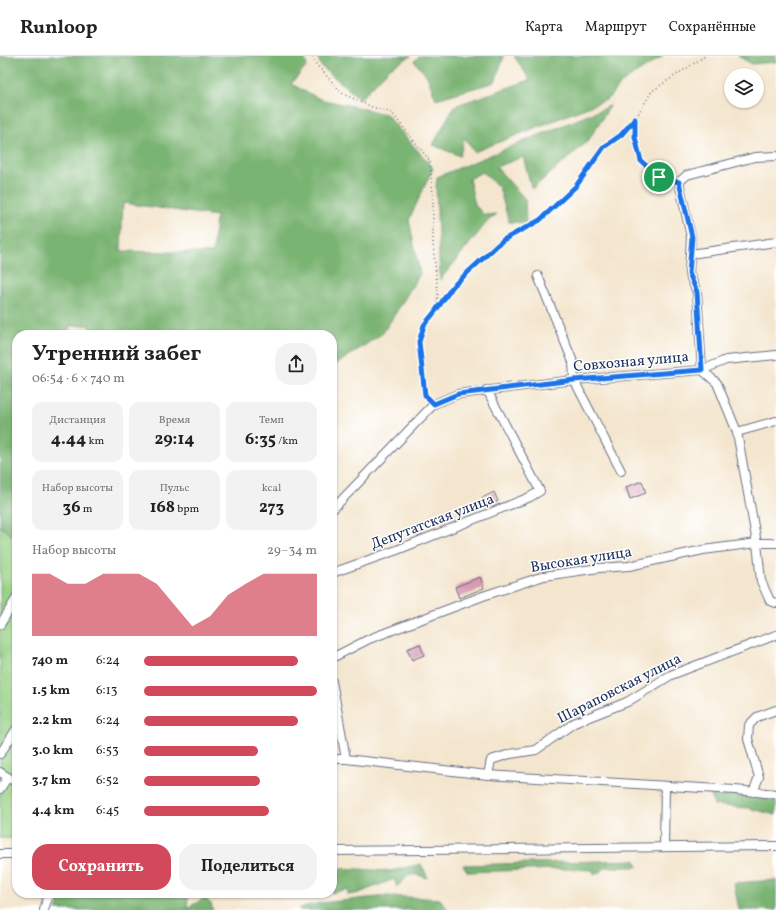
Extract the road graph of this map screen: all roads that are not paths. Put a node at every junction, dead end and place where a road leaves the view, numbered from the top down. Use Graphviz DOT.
graph roads {
  1 [pos="776,156"];
  2 [pos="776,242"];
  3 [pos="690,254"];
  4 [pos="538,276"];
  5 [pos="776,355"];
  6 [pos="702,370"];
  7 [pos="574,380"];
  8 [pos="487,390"];
  9 [pos="776,421"];
  10 [pos="737,432"];
  11 [pos="621,471"];
  12 [pos="337,505"];
  13 [pos="756,543"];
  14 [pos="776,543"];
  15 [pos="337,571"];
  16 [pos="776,603"];
  17 [pos="12,605"];
  18 [pos="0,625"];
  19 [pos="776,634"];
  20 [pos="337,655"];
  21 [pos="337,709"];
  22 [pos="776,710"];
  23 [pos="12,736"];
  24 [pos="0,754"];
  25 [pos="337,759"];
  26 [pos="346,759"];
  27 [pos="0,772"];
  28 [pos="488,774"];
  29 [pos="8,777"];
  30 [pos="12,780"];
  31 [pos="665,786"];
  32 [pos="0,789"];
  33 [pos="753,792"];
  34 [pos="776,794"];
  35 [pos="664,847"];
  36 [pos="776,847"];
  37 [pos="337,851"];
  38 [pos="0,854"];
  39 [pos="12,854"];
  40 [pos="47,898"];
  41 [pos="44,910"];
  1 -- 3 [label="street"];
  2 -- 3 [label="street"];
  3 -- 6 [label="street"];
  4 -- 7 [label="street"];
  5 -- 6 [label="street, Совхозная улица"];
  6 -- 7 [label="street, Совхозная улица"];
  6 -- 10 [label="street"];
  7 -- 8 [label="street, Совхозная улица"];
  7 -- 11 [label="street"];
  8 -- 12 [label="street, Совхозная улица"];
  8 -- 15 [label="street, Депутатская улица"];
  9 -- 10 [label="street"];
  10 -- 13 [label="street"];
  13 -- 14 [label="street, Высокая улица"];
  13 -- 16 [label="street"];
  13 -- 20 [label="street, Высокая улица"];
  17 -- 18 [label="street"];
  19 -- 28 [label="street, Шараповская улица"];
  21 -- 26 [label="street"];
  22 -- 33 [label="street"];
  23 -- 24 [label="street"];
  25 -- 26 [label="street"];
  26 -- 28 [label="street"];
  27 -- 29 [label="street"];
  28 -- 31 [label="street"];
  29 -- 30 [label="street"];
  29 -- 32 [label="street"];
  31 -- 33 [label="street"];
  31 -- 35 [label="street"];
  33 -- 34 [label="street"];
  35 -- 36 [label="street"];
  35 -- 37 [label="street"];
  38 -- 39 [label="street"];
  40 -- 41 [label="street"];
}
